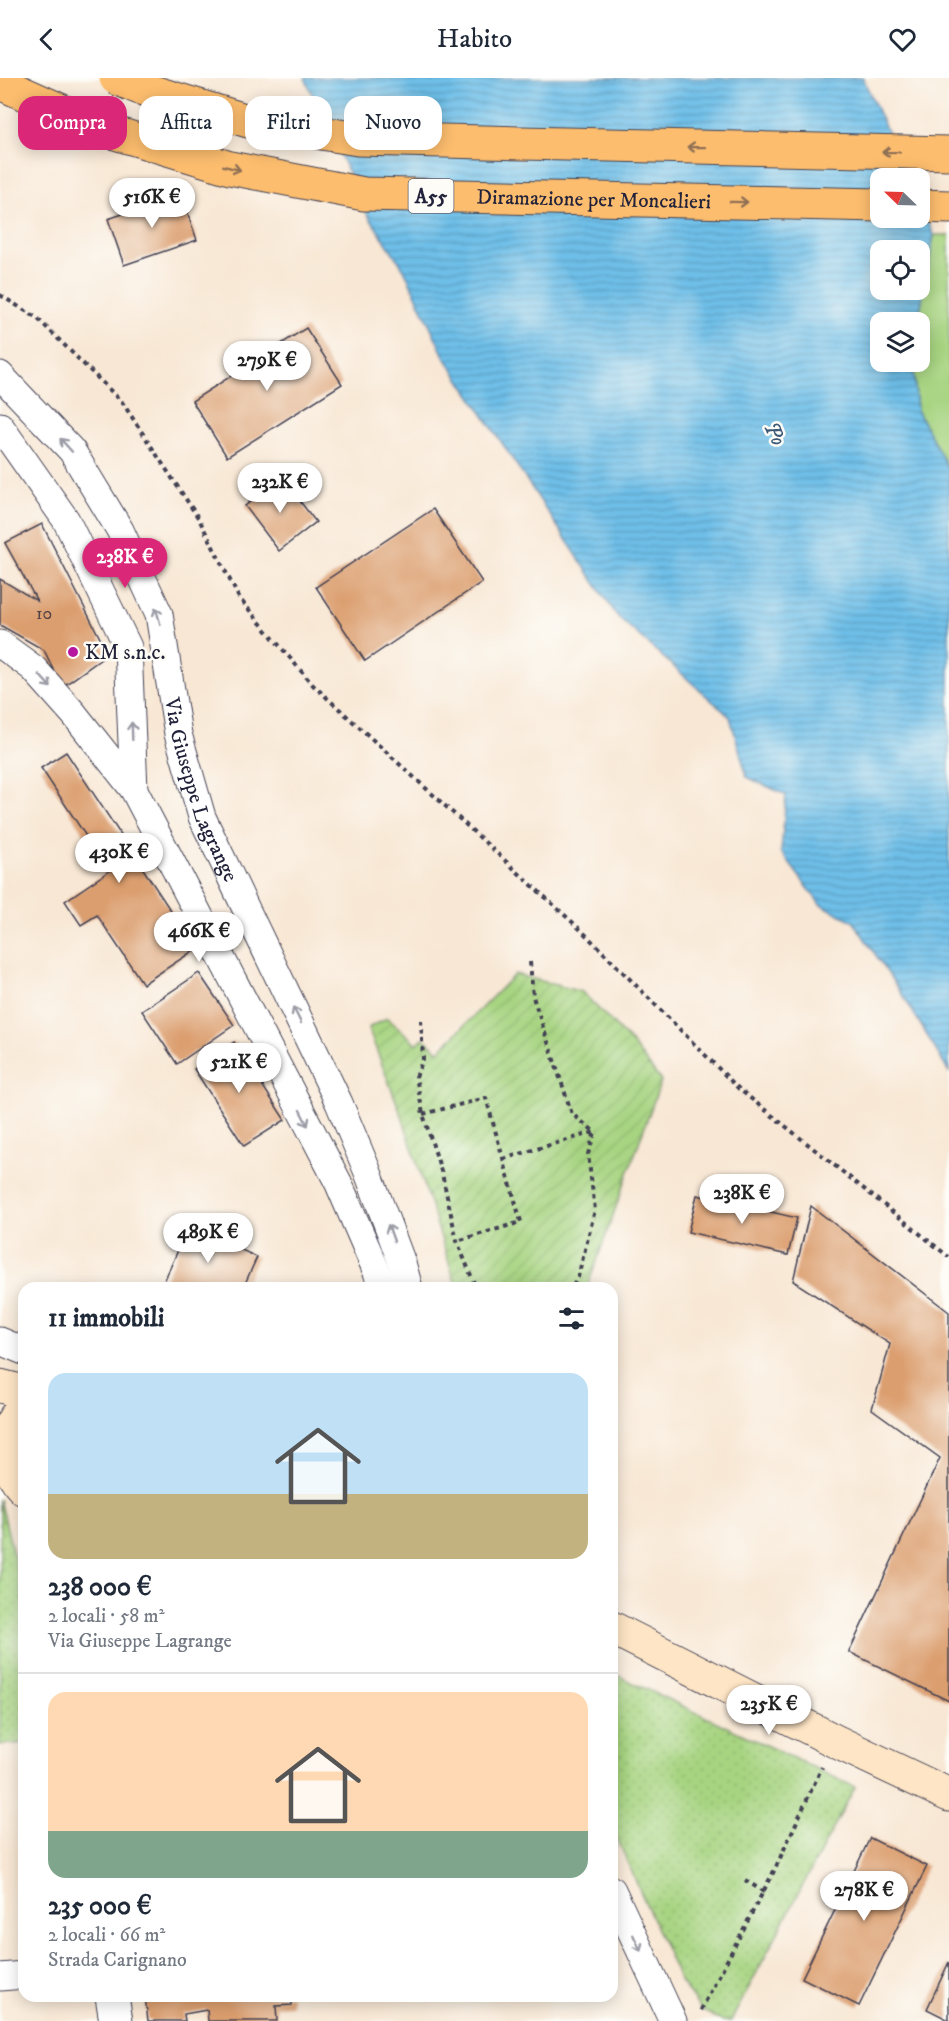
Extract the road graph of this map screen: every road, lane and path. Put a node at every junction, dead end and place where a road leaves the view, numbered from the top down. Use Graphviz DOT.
graph roads {
  1 [pos="116,78"];
  2 [pos="0,82"];
  3 [pos="949,153"];
  4 [pos="870,205"];
  5 [pos="930,206"];
  6 [pos="949,207"];
  7 [pos="0,295"];
  8 [pos="0,375"];
  9 [pos="0,426"];
  10 [pos="0,644"];
  11 [pos="134,790"];
  12 [pos="530,962"];
  13 [pos="421,1020"];
  14 [pos="423,1114"];
  15 [pos="595,1132"];
  16 [pos="503,1159"];
  17 [pos="457,1241"];
  18 [pos="949,1257"];
  19 [pos="380,1282"];
  20 [pos="407,1282"];
  21 [pos="474,1282"];
  22 [pos="575,1282"];
  23 [pos="0,1341"];
  24 [pos="18,1348"];
  25 [pos="0,1386"];
  26 [pos="18,1390"];
  27 [pos="18,1414"];
  28 [pos="3,1443"];
  29 [pos="18,1482"];
  30 [pos="618,1631"];
  31 [pos="837,1742"];
  32 [pos="949,1795"];
  33 [pos="745,1880"];
  34 [pos="764,1892"];
  35 [pos="618,1901"];
  36 [pos="18,1976"];
  37 [pos="0,1977"];
  38 [pos="113,2002"];
  39 [pos="685,2018"];
  40 [pos="116,2021"];
  3 -- 1 [label="highway, one-way, bridge"];
  2 -- 4 [label="highway, Diramazione per Moncalieri / A55, one-way, bridge"];
  5 -- 6 [label="highway"];
  7 -- 18 [label="path"];
  20 -- 8 [label="street, Via Giuseppe Lagrange, one-way"];
  11 -- 9 [label="street, one-way"];
  10 -- 11 [label="street, one-way"];
  11 -- 19 [label="street, one-way"];
  12 -- 15 [label="path"];
  13 -- 14 [label="path"];
  14 -- 16 [label="path"];
  14 -- 17 [label="path"];
  15 -- 16 [label="path"];
  15 -- 22 [label="path"];
  16 -- 17 [label="path"];
  17 -- 21 [label="path"];
  23 -- 24 [label="street"];
  25 -- 26 [label="main road"];
  27 -- 28 [label="main road"];
  28 -- 29 [label="main road"];
  30 -- 31 [label="main road"];
  31 -- 32 [label="main road"];
  31 -- 34 [label="path"];
  33 -- 34 [label="path"];
  34 -- 39 [label="path"];
  35 -- 39 [label="street, one-way"];
  36 -- 37 [label="street"];
  38 -- 40 [label="street"];
}
